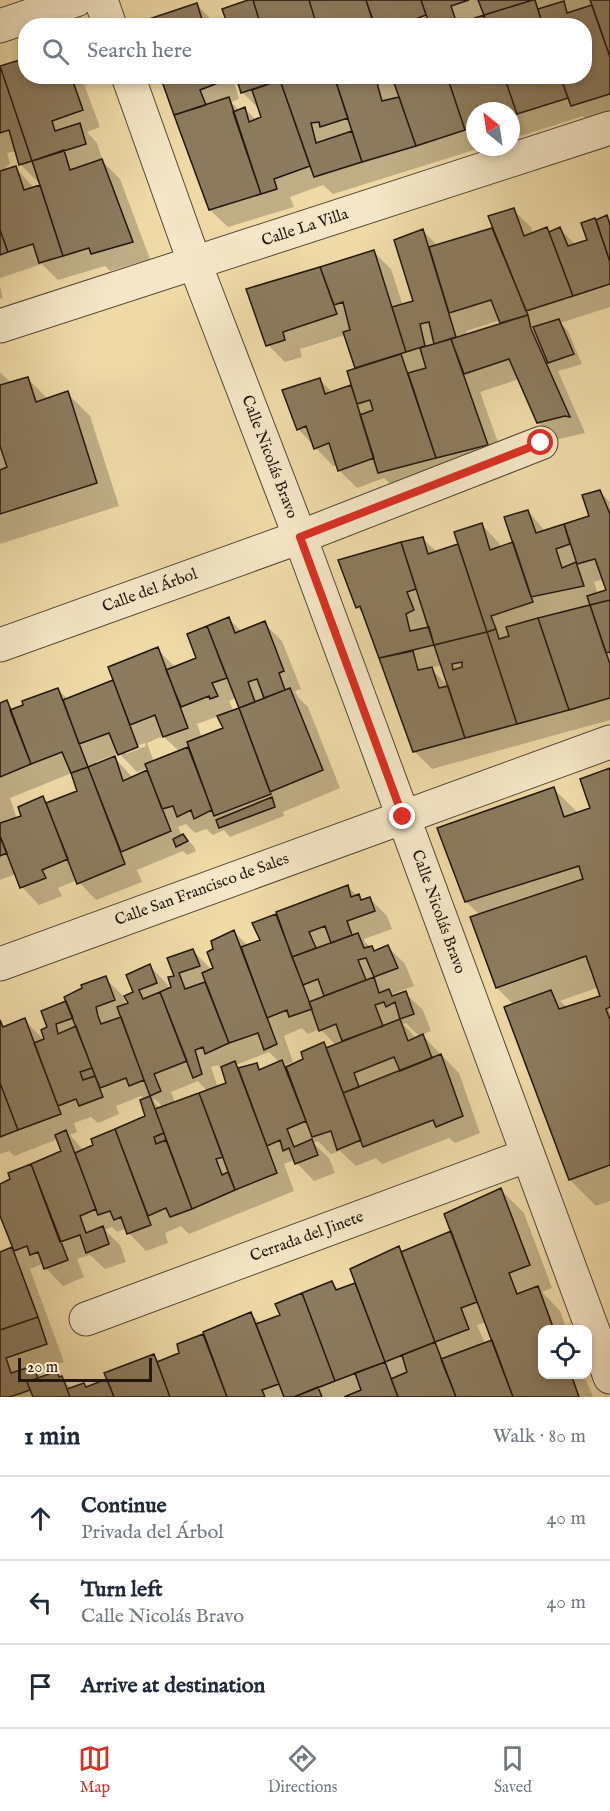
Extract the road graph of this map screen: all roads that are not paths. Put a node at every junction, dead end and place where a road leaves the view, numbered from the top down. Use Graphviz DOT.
graph roads {
  1 [pos="76,0"];
  2 [pos="101,0"];
  3 [pos="23,18"];
  4 [pos="107,18"];
  5 [pos="18,20"];
  6 [pos="0,26"];
  7 [pos="131,84"];
  8 [pos="610,128"];
  9 [pos="195,264"];
  10 [pos="0,326"];
  11 [pos="541,443"];
  12 [pos="300,537"];
  13 [pos="0,645"];
  14 [pos="610,742"];
  15 [pos="403,817"];
  16 [pos="0,964"];
  17 [pos="528,1155"];
  18 [pos="86,1318"];
  19 [pos="610,1377"];
  1 -- 3 [label="street"];
  2 -- 4 [label="street"];
  5 -- 6 [label="street"];
  7 -- 9 [label="street, Calle Nicolás Bravo"];
  8 -- 9 [label="street, Calle La Villa"];
  9 -- 10 [label="street, Calle La Villa"];
  9 -- 12 [label="street, Calle Nicolás Bravo"];
  11 -- 12 [label="street, Calle del Árbol"];
  12 -- 13 [label="street, Calle del Árbol"];
  12 -- 15 [label="street, Calle Nicolás Bravo"];
  14 -- 15 [label="street, Calle San Francisco de Sales"];
  15 -- 16 [label="street, Calle San Francisco de Sales"];
  15 -- 17 [label="street, Calle Nicolás Bravo"];
  17 -- 18 [label="street, Cerrada del Jinete"];
  17 -- 19 [label="street, Calle Nicolás Bravo"];
}
